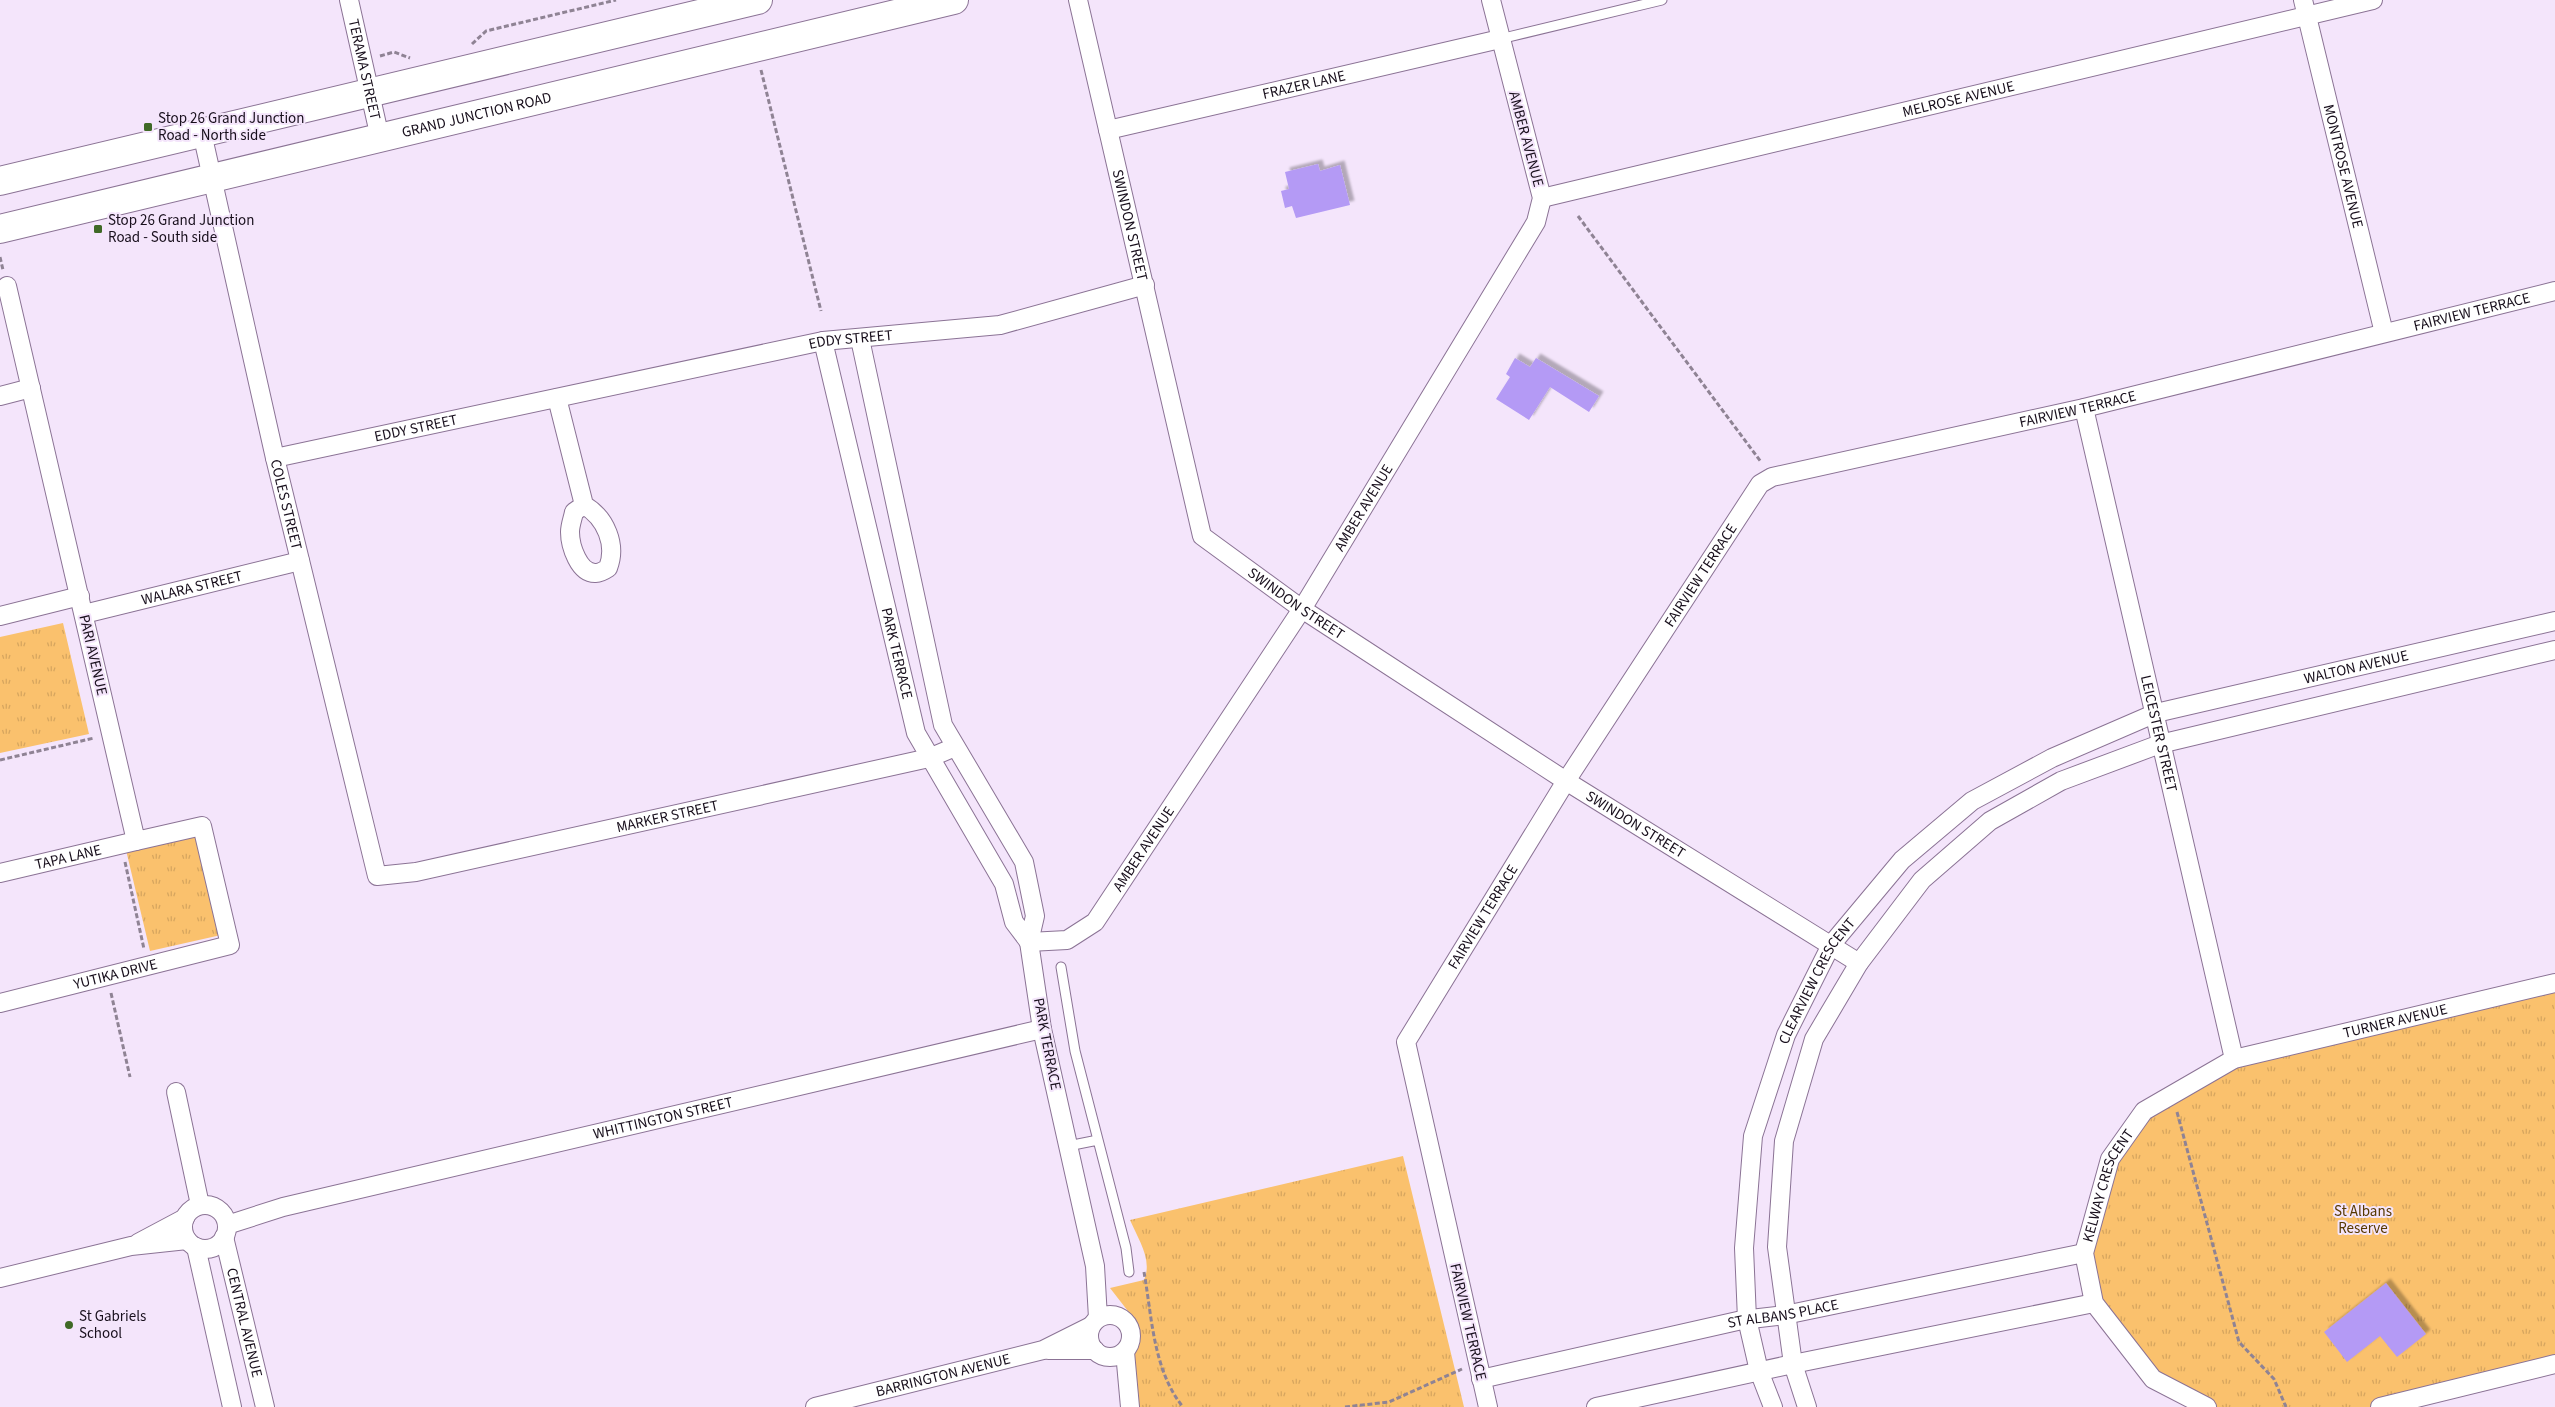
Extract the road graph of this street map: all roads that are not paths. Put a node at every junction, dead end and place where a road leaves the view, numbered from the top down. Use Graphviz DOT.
graph roads {
  1 [pos="349,0"];
  2 [pos="758,0"];
  3 [pos="954,0"];
  4 [pos="1078,0"];
  5 [pos="1491,0"];
  6 [pos="1662,0"];
  7 [pos="2373,0"];
  8 [pos="2305,8"];
  9 [pos="1500,39"];
  10 [pos="370,93"];
  11 [pos="1108,130"];
  12 [pos="202,133"];
  13 [pos="380,138"];
  14 [pos="213,179"];
  15 [pos="0,181"];
  16 [pos="1542,198"];
  17 [pos="0,229"];
  18 [pos="1145,285"];
  19 [pos="7,286"];
  20 [pos="2555,291"];
  21 [pos="2384,333"];
  22 [pos="860,339"];
  23 [pos="823,341"];
  24 [pos="31,388"];
  25 [pos="0,396"];
  26 [pos="557,398"];
  27 [pos="2084,408"];
  28 [pos="276,458"];
  29 [pos="584,505"];
  30 [pos="300,560"];
  31 [pos="82,605"];
  32 [pos="1302,609"];
  33 [pos="0,616"];
  34 [pos="2555,621"];
  35 [pos="2555,650"];
  36 [pos="2156,713"];
  37 [pos="2160,744"];
  38 [pos="955,747"];
  39 [pos="929,758"];
  40 [pos="1566,781"];
  41 [pos="129,842"];
  42 [pos="0,873"];
  43 [pos="377,876"];
  44 [pos="1030,942"];
  45 [pos="1831,945"];
  46 [pos="1858,963"];
  47 [pos="1061,967"];
  48 [pos="2555,983"];
  49 [pos="0,1003"];
  50 [pos="1042,1029"];
  51 [pos="2234,1059"];
  52 [pos="176,1092"];
  53 [pos="1098,1140"];
  54 [pos="1068,1146"];
  55 [pos="209,1206"];
  56 [pos="283,1207"];
  57 [pos="185,1218"];
  58 [pos="226,1231"];
  59 [pos="192,1244"];
  60 [pos="131,1246"];
  61 [pos="2084,1253"];
  62 [pos="1095,1266"];
  63 [pos="1129,1272"];
  64 [pos="0,1278"];
  65 [pos="2094,1303"];
  66 [pos="1116,1315"];
  67 [pos="1785,1315"];
  68 [pos="1747,1319"];
  69 [pos="1094,1322"];
  70 [pos="1043,1350"];
  71 [pos="1110,1353"];
  72 [pos="1793,1364"];
  73 [pos="2555,1364"];
  74 [pos="1479,1371"];
  75 [pos="1759,1371"];
  76 [pos="1129,1401"];
  77 [pos="232,1407"];
  78 [pos="265,1407"];
  79 [pos="815,1407"];
  80 [pos="1488,1407"];
  81 [pos="1596,1407"];
  82 [pos="1773,1407"];
  83 [pos="1807,1407"];
  84 [pos="2207,1407"];
  85 [pos="2380,1407"];
  1 -- 10 [label="street, TERAMA STREET"];
  2 -- 10 [label="highway"];
  3 -- 13 [label="highway, GRAND JUNCTION ROAD"];
  4 -- 11 [label="street, SWINDON STREET"];
  5 -- 9 [label="street, AMBER AVENUE"];
  6 -- 9 [label="lane"];
  7 -- 8 [label="street, MELROSE AVENUE"];
  8 -- 16 [label="street, MELROSE AVENUE"];
  8 -- 21 [label="street, MONTROSE AVENUE"];
  9 -- 11 [label="street, FRAZER LANE"];
  9 -- 16 [label="street, AMBER AVENUE"];
  10 -- 12 [label="highway"];
  10 -- 13 [label="street, TERAMA STREET"];
  11 -- 18 [label="street, SWINDON STREET"];
  12 -- 14 [label="street, COLES STREET"];
  12 -- 15 [label="highway"];
  13 -- 14 [label="highway, GRAND JUNCTION ROAD"];
  14 -- 17 [label="highway, GRAND JUNCTION ROAD"];
  14 -- 28 [label="street, COLES STREET"];
  16 -- 32 [label="street, AMBER AVENUE"];
  18 -- 22 [label="street, EDDY STREET"];
  18 -- 32 [label="street, SWINDON STREET"];
  19 -- 24 [label="street, PARI AVENUE"];
  20 -- 21 [label="street, FAIRVIEW TERRACE"];
  21 -- 27 [label="street, FAIRVIEW TERRACE"];
  22 -- 23 [label="street, EDDY STREET"];
  22 -- 38 [label="street, PARK TERRACE"];
  23 -- 26 [label="street, EDDY STREET"];
  23 -- 39 [label="street, PARK TERRACE"];
  24 -- 25 [label="street"];
  24 -- 31 [label="street, PARI AVENUE"];
  26 -- 28 [label="street, EDDY STREET"];
  26 -- 29 [label="street"];
  27 -- 36 [label="street, LEICESTER STREET"];
  27 -- 40 [label="street, FAIRVIEW TERRACE"];
  28 -- 30 [label="street, COLES STREET"];
  30 -- 31 [label="street, WALARA STREET"];
  30 -- 43 [label="street, COLES STREET"];
  31 -- 33 [label="street, WALARA STREET"];
  31 -- 41 [label="street, PARI AVENUE"];
  32 -- 40 [label="street, SWINDON STREET"];
  32 -- 44 [label="street, AMBER AVENUE"];
  34 -- 36 [label="street, WALTON AVENUE"];
  35 -- 37 [label="street, WALTON AVENUE"];
  36 -- 37 [label="street, LEICESTER STREET"];
  36 -- 45 [label="street, CLEARVIEW CRESCENT"];
  37 -- 46 [label="street, CLEARVIEW CRESCENT"];
  37 -- 51 [label="street, LEICESTER STREET"];
  38 -- 39 [label="street, MARKER STREET"];
  38 -- 44 [label="street, PARK TERRACE"];
  39 -- 43 [label="street, MARKER STREET"];
  39 -- 44 [label="street, PARK TERRACE"];
  40 -- 45 [label="street, SWINDON STREET"];
  40 -- 74 [label="street, FAIRVIEW TERRACE"];
  41 -- 42 [label="street, TAPA LANE"];
  41 -- 49 [label="street, YUTIKA DRIVE"];
  44 -- 50 [label="street, PARK TERRACE"];
  45 -- 46 [label="street, SWINDON STREET"];
  45 -- 68 [label="street, CLEARVIEW CRESCENT"];
  46 -- 67 [label="street, CLEARVIEW CRESCENT"];
  47 -- 53 [label="lane, PARK TERRACE"];
  48 -- 51 [label="street, TURNER AVENUE"];
  50 -- 54 [label="street, PARK TERRACE"];
  50 -- 56 [label="street, WHITTINGTON STREET"];
  51 -- 61 [label="street, KELWAY CRESCENT"];
  52 -- 55 [label="street"];
  53 -- 54 [label="lane"];
  53 -- 63 [label="lane, PARK TERRACE"];
  54 -- 62 [label="street, PARK TERRACE"];
  55 -- 56 [label="street, WHITTINGTON STREET"];
  55 -- 57 [label="street"];
  55 -- 58 [label="street"];
  56 -- 58 [label="street, WHITTINGTON STREET"];
  57 -- 59 [label="street"];
  57 -- 60 [label="street"];
  58 -- 59 [label="street"];
  58 -- 78 [label="street, CENTRAL AVENUE"];
  59 -- 60 [label="street"];
  59 -- 77 [label="street, CENTRAL AVENUE"];
  60 -- 64 [label="street"];
  61 -- 65 [label="street, KELWAY CRESCENT"];
  61 -- 67 [label="street, ST ALBANS PLACE"];
  62 -- 66 [label="street, PARK TERRACE"];
  62 -- 69 [label="street, PARK TERRACE"];
  65 -- 72 [label="street"];
  65 -- 84 [label="street, KELWAY CRESCENT"];
  66 -- 69 [label="street"];
  66 -- 71 [label="street"];
  67 -- 68 [label="street, ST ALBANS PLACE"];
  67 -- 72 [label="street, CLEARVIEW CRESCENT"];
  68 -- 74 [label="street, ST ALBANS PLACE"];
  68 -- 75 [label="street, CLEARVIEW CRESCENT"];
  69 -- 70 [label="street, BARRINGTON AVENUE"];
  69 -- 71 [label="street"];
  70 -- 71 [label="street, BARRINGTON AVENUE"];
  70 -- 79 [label="street, BARRINGTON AVENUE"];
  71 -- 76 [label="street"];
  72 -- 75 [label="street"];
  72 -- 83 [label="street, CLEARVIEW CRESCENT"];
  73 -- 85 [label="street"];
  74 -- 80 [label="street, FAIRVIEW TERRACE"];
  75 -- 81 [label="street"];
  75 -- 82 [label="street, CLEARVIEW CRESCENT"];
}
